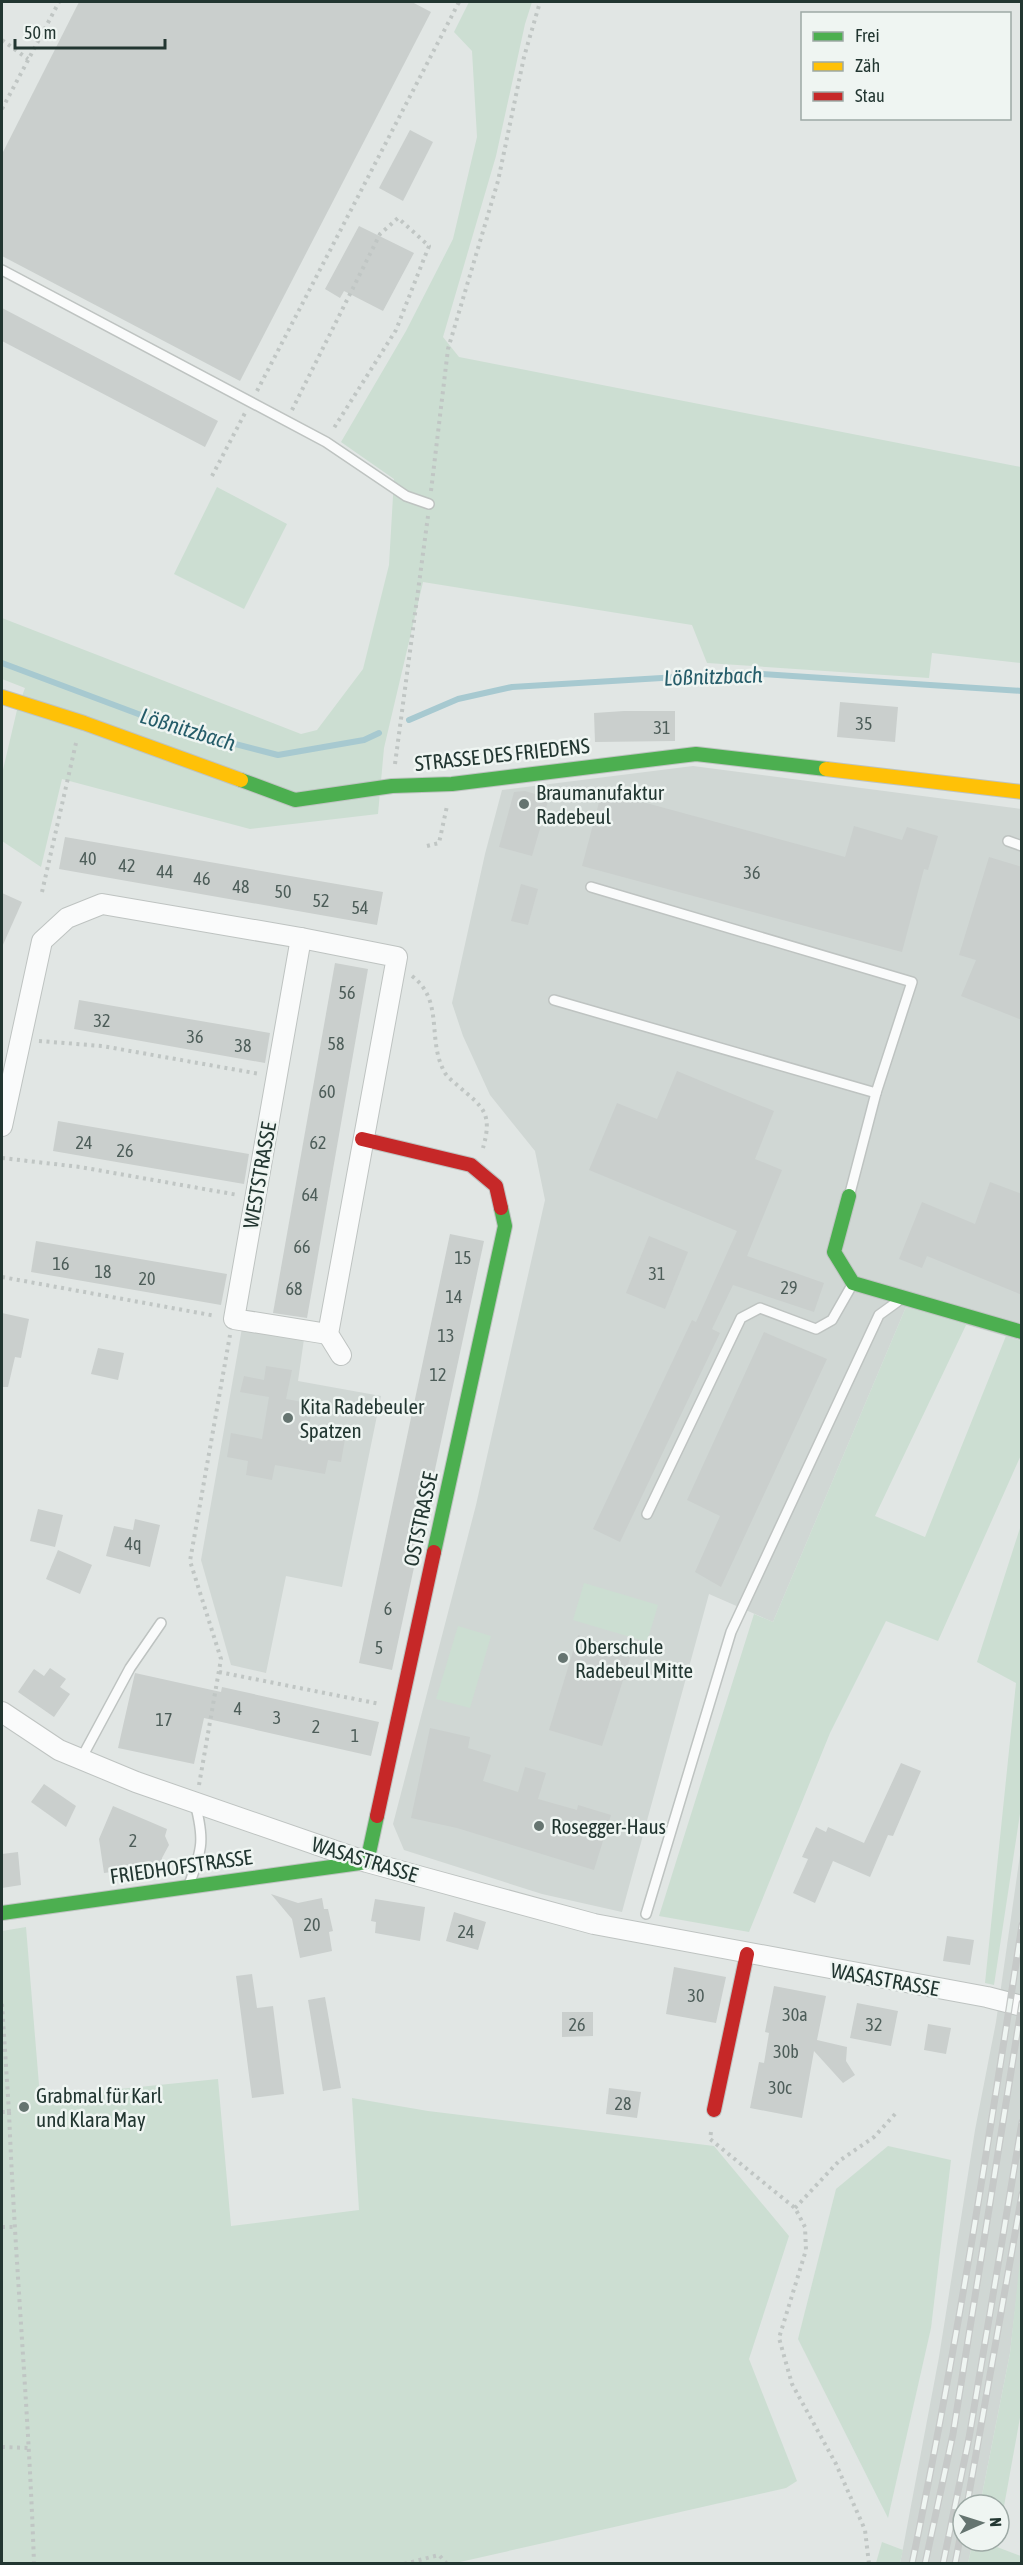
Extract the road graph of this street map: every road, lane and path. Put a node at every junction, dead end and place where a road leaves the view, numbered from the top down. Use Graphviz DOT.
graph roads {
  1 [pos="58,2"];
  2 [pos="459,2"];
  3 [pos="540,2"];
  4 [pos="2,40"];
  5 [pos="28,59"];
  6 [pos="2,109"];
  7 [pos="2,270"];
  8 [pos="251,403"];
  9 [pos="286,422"];
  10 [pos="326,442"];
  11 [pos="212,476"];
  12 [pos="429,504"];
  13 [pos="2,697"];
  14 [pos="84,723"];
  15 [pos="452,783"];
  16 [pos="392,786"];
  17 [pos="1022,792"];
  18 [pos="1008,841"];
  19 [pos="427,846"];
  20 [pos="1022,846"];
  21 [pos="591,887"];
  22 [pos="42,892"];
  23 [pos="301,938"];
  24 [pos="395,969"];
  25 [pos="554,1000"];
  26 [pos="20,1040"];
  27 [pos="276,1077"];
  28 [pos="876,1094"];
  29 [pos="2,1126"];
  30 [pos="362,1139"];
  31 [pos="2,1158"];
  32 [pos="477,1170"];
  33 [pos="849,1196"];
  34 [pos="255,1198"];
  35 [pos="2,1277"];
  36 [pos="854,1283"];
  37 [pos="903,1297"];
  38 [pos="234,1319"];
  39 [pos="1022,1332"];
  40 [pos="328,1334"];
  41 [pos="341,1355"];
  42 [pos="647,1514"];
  43 [pos="161,1623"];
  44 [pos="219,1672"];
  45 [pos="400,1709"];
  46 [pos="2,1712"];
  47 [pos="81,1759"];
  48 [pos="195,1803"];
  49 [pos="367,1862"];
  50 [pos="188,1886"];
  51 [pos="2,1913"];
  52 [pos="646,1914"];
  53 [pos="747,1954"];
  54 [pos="2,2004"];
  55 [pos="1022,2006"];
  56 [pos="714,2110"];
  57 [pos="2,2112"];
  58 [pos="9,2112"];
  59 [pos="896,2114"];
  60 [pos="795,2208"];
  61 [pos="2,2227"];
  62 [pos="14,2227"];
  63 [pos="2,2447"];
  64 [pos="30,2448"];
  65 [pos="34,2564"];
  66 [pos="404,2564"];
  67 [pos="447,2564"];
  68 [pos="869,2564"];
  1 -- 5 [label="path"];
  2 -- 8 [label="path"];
  3 -- 12 [label="path"];
  4 -- 5 [label="path"];
  5 -- 6 [label="path"];
  7 -- 8 [label="lane"];
  8 -- 9 [label="lane"];
  8 -- 11 [label="path"];
  9 -- 10 [label="lane"];
  9 -- 10 [label="path"];
  10 -- 12 [label="lane"];
  12 -- 16 [label="path"];
  13 -- 14 [label="street, STRASSE DES FRIEDENS"];
  14 -- 16 [label="street, STRASSE DES FRIEDENS"];
  14 -- 22 [label="path"];
  15 -- 16 [label="street, STRASSE DES FRIEDENS"];
  15 -- 17 [label="street, STRASSE DES FRIEDENS"];
  15 -- 19 [label="path"];
  18 -- 20 [label="lane"];
  21 -- 28 [label="lane"];
  23 -- 24 [label="street"];
  23 -- 26 [label="street"];
  23 -- 27 [label="street, WESTSTRASSE"];
  24 -- 30 [label="street"];
  24 -- 32 [label="path"];
  25 -- 28 [label="lane"];
  26 -- 27 [label="path"];
  26 -- 29 [label="street"];
  27 -- 34 [label="street, WESTSTRASSE"];
  28 -- 33 [label="lane"];
  30 -- 32 [label="street, OSTSTRASSE"];
  30 -- 40 [label="street"];
  31 -- 34 [label="path"];
  32 -- 45 [label="street, OSTSTRASSE"];
  33 -- 36 [label="street"];
  34 -- 38 [label="street, WESTSTRASSE"];
  35 -- 38 [label="path"];
  36 -- 37 [label="street"];
  36 -- 42 [label="lane"];
  37 -- 39 [label="street"];
  37 -- 52 [label="lane"];
  38 -- 40 [label="street"];
  38 -- 44 [label="path"];
  40 -- 41 [label="street"];
  43 -- 47 [label="lane"];
  44 -- 45 [label="path"];
  44 -- 48 [label="path"];
  45 -- 49 [label="street, OSTSTRASSE"];
  46 -- 47 [label="street, WASASTRASSE"];
  47 -- 48 [label="street, WASASTRASSE"];
  48 -- 49 [label="street, WASASTRASSE"];
  48 -- 50 [label="lane"];
  49 -- 50 [label="street, FRIEDHOFSTRASSE"];
  49 -- 53 [label="street, WASASTRASSE"];
  50 -- 51 [label="street, FRIEDHOFSTRASSE"];
  53 -- 55 [label="street, WASASTRASSE"];
  53 -- 56 [label="street"];
  54 -- 58 [label="path"];
  56 -- 60 [label="path"];
  57 -- 58 [label="path"];
  58 -- 62 [label="path"];
  59 -- 60 [label="path"];
  60 -- 68 [label="path"];
  61 -- 62 [label="path"];
  62 -- 64 [label="path"];
  63 -- 64 [label="path"];
  64 -- 65 [label="path"];
  66 -- 67 [label="path"];
}
